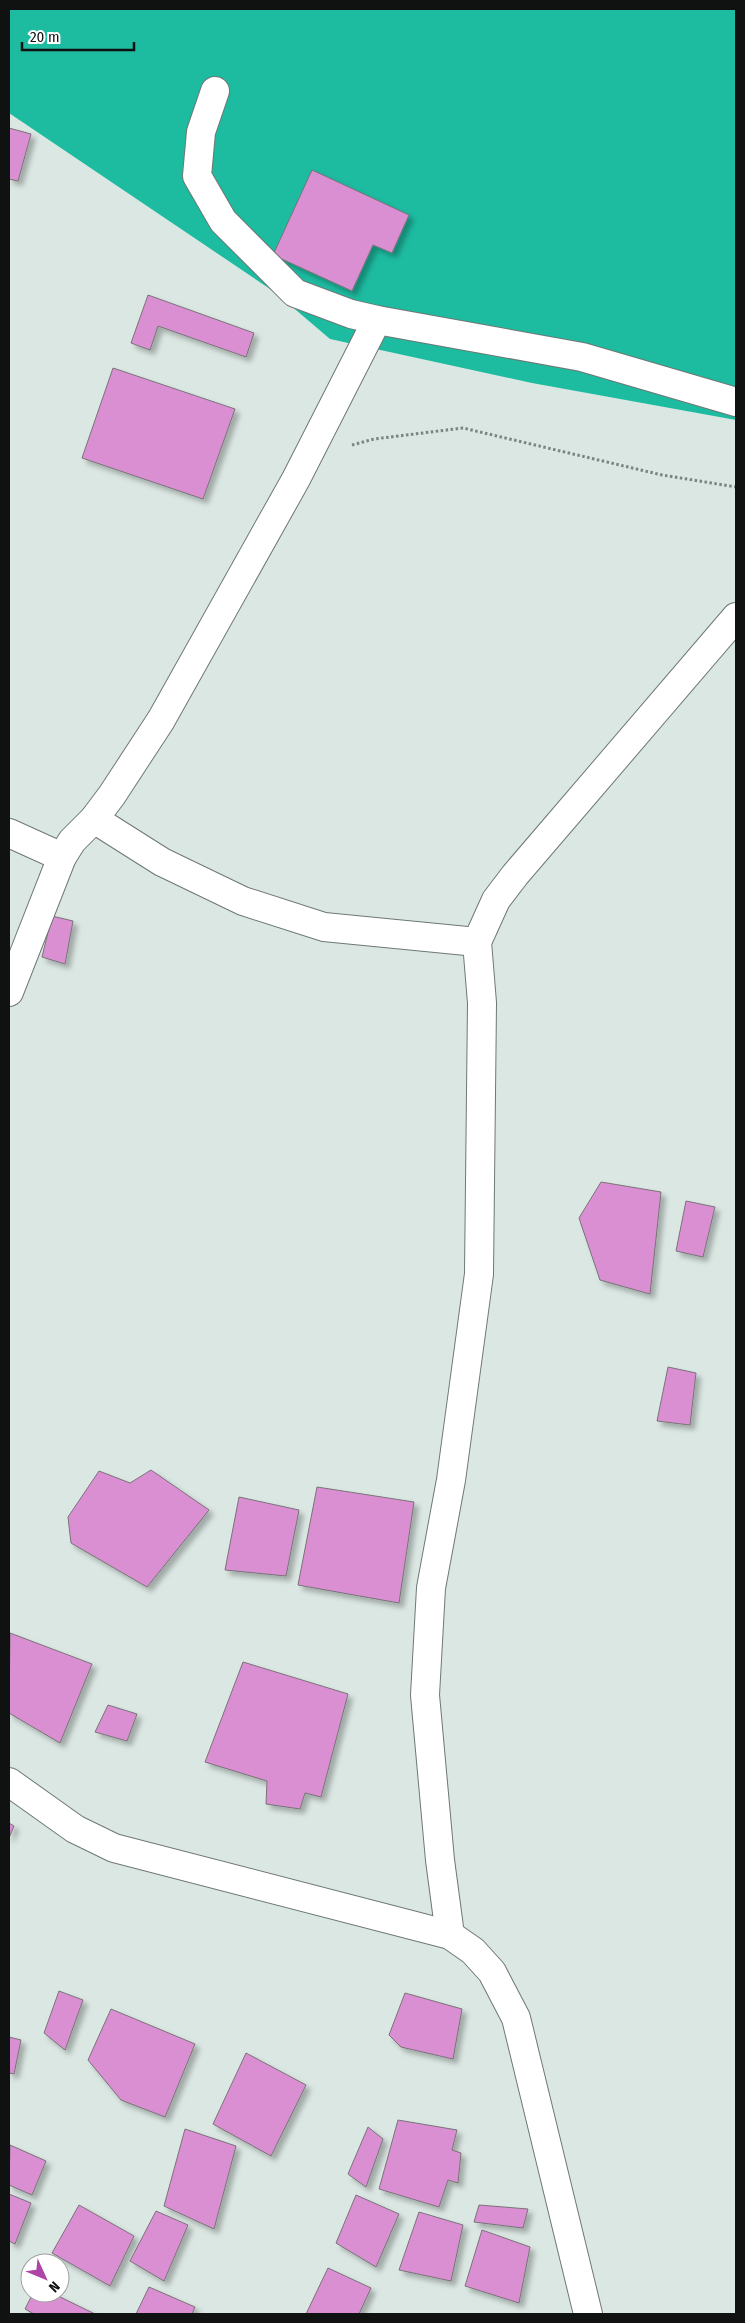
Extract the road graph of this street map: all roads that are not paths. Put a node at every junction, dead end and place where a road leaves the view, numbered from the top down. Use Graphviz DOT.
graph roads {
  1 [pos="215,91"];
  2 [pos="378,320"];
  3 [pos="736,402"];
  4 [pos="736,617"];
  5 [pos="94,819"];
  6 [pos="9,833"];
  7 [pos="62,857"];
  8 [pos="477,942"];
  9 [pos="9,992"];
  10 [pos="9,1782"];
  11 [pos="450,1935"];
  12 [pos="588,2314"];
  1 -- 2 [label="street"];
  2 -- 3 [label="street"];
  2 -- 5 [label="street"];
  4 -- 8 [label="street"];
  5 -- 7 [label="street"];
  5 -- 8 [label="street"];
  6 -- 7 [label="street"];
  7 -- 9 [label="street"];
  8 -- 11 [label="street"];
  10 -- 11 [label="street"];
  11 -- 12 [label="street"];
}
